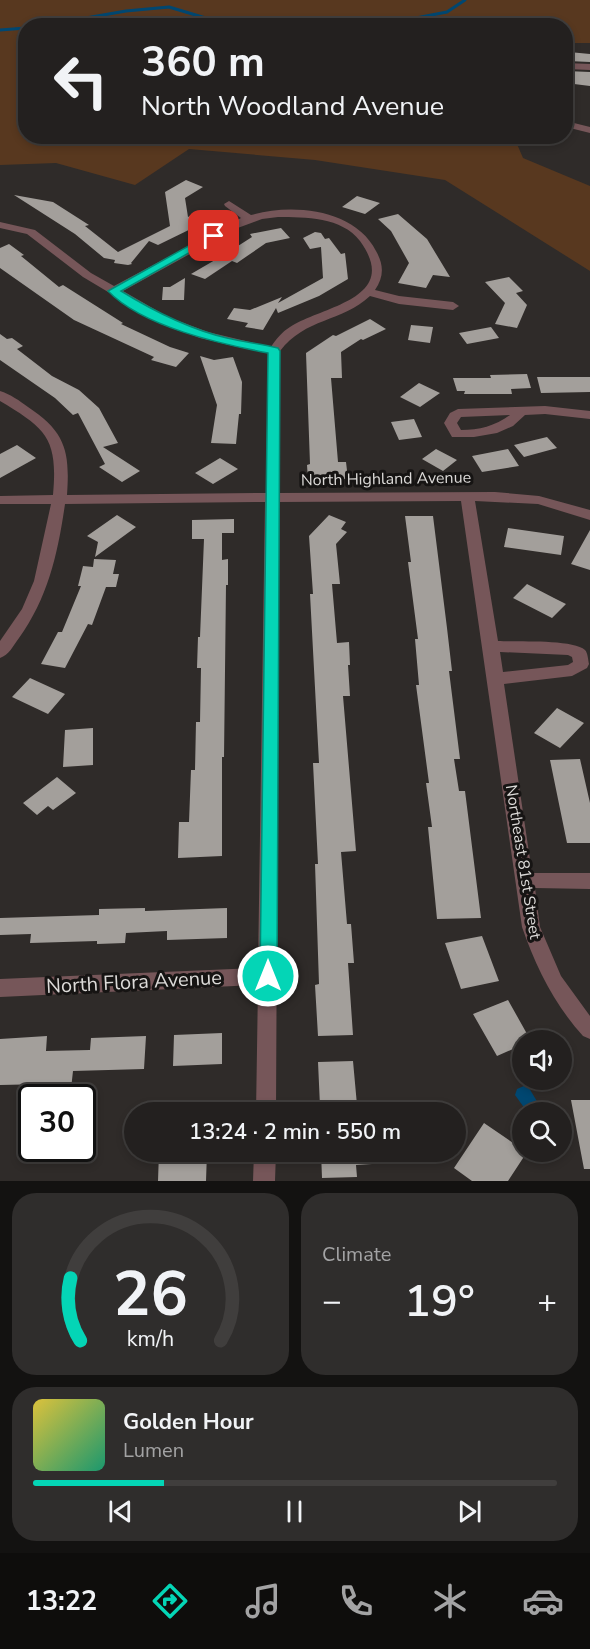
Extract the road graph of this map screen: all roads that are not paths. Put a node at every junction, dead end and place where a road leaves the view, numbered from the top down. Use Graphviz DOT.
graph roads {
  1 [pos="573,66"];
  2 [pos="590,67"];
  3 [pos="573,126"];
  4 [pos="590,130"];
  5 [pos="229,204"];
  6 [pos="248,218"];
  7 [pos="0,225"];
  8 [pos="114,291"];
  9 [pos="368,292"];
  10 [pos="453,306"];
  11 [pos="274,351"];
  12 [pos="0,395"];
  13 [pos="520,412"];
  14 [pos="590,415"];
  15 [pos="467,497"];
  16 [pos="271,499"];
  17 [pos="0,500"];
  18 [pos="57,500"];
  19 [pos="590,515"];
  20 [pos="491,646"];
  21 [pos="0,652"];
  22 [pos="496,679"];
  23 [pos="524,880"];
  24 [pos="590,881"];
  25 [pos="268,976"];
  26 [pos="0,988"];
  27 [pos="590,1030"];
  28 [pos="266,1102"];
  29 [pos="265,1162"];
  30 [pos="264,1181"];
  1 -- 2 [label="street"];
  3 -- 4 [label="street"];
  5 -- 6 [label="street"];
  6 -- 8 [label="street"];
  6 -- 9 [label="street"];
  7 -- 8 [label="street"];
  8 -- 11 [label="street"];
  9 -- 10 [label="street"];
  9 -- 11 [label="street"];
  11 -- 16 [label="street"];
  12 -- 18 [label="street"];
  13 -- 14 [label="street"];
  15 -- 16 [label="street, North Highland Avenue"];
  15 -- 19 [label="street, North Highland Avenue"];
  15 -- 20 [label="street, Northeast 81st Street"];
  16 -- 18 [label="street, North Highland Avenue"];
  16 -- 25 [label="street"];
  17 -- 18 [label="street, North Highland Avenue"];
  18 -- 21 [label="street"];
  20 -- 22 [label="street, Northeast 81st Street"];
  20 -- 22 [label="street"];
  22 -- 23 [label="street, Northeast 81st Street"];
  23 -- 24 [label="street"];
  23 -- 27 [label="street, Northeast 81st Street"];
  25 -- 26 [label="street, North Flora Avenue"];
  25 -- 28 [label="street"];
  29 -- 30 [label="street"];
}
